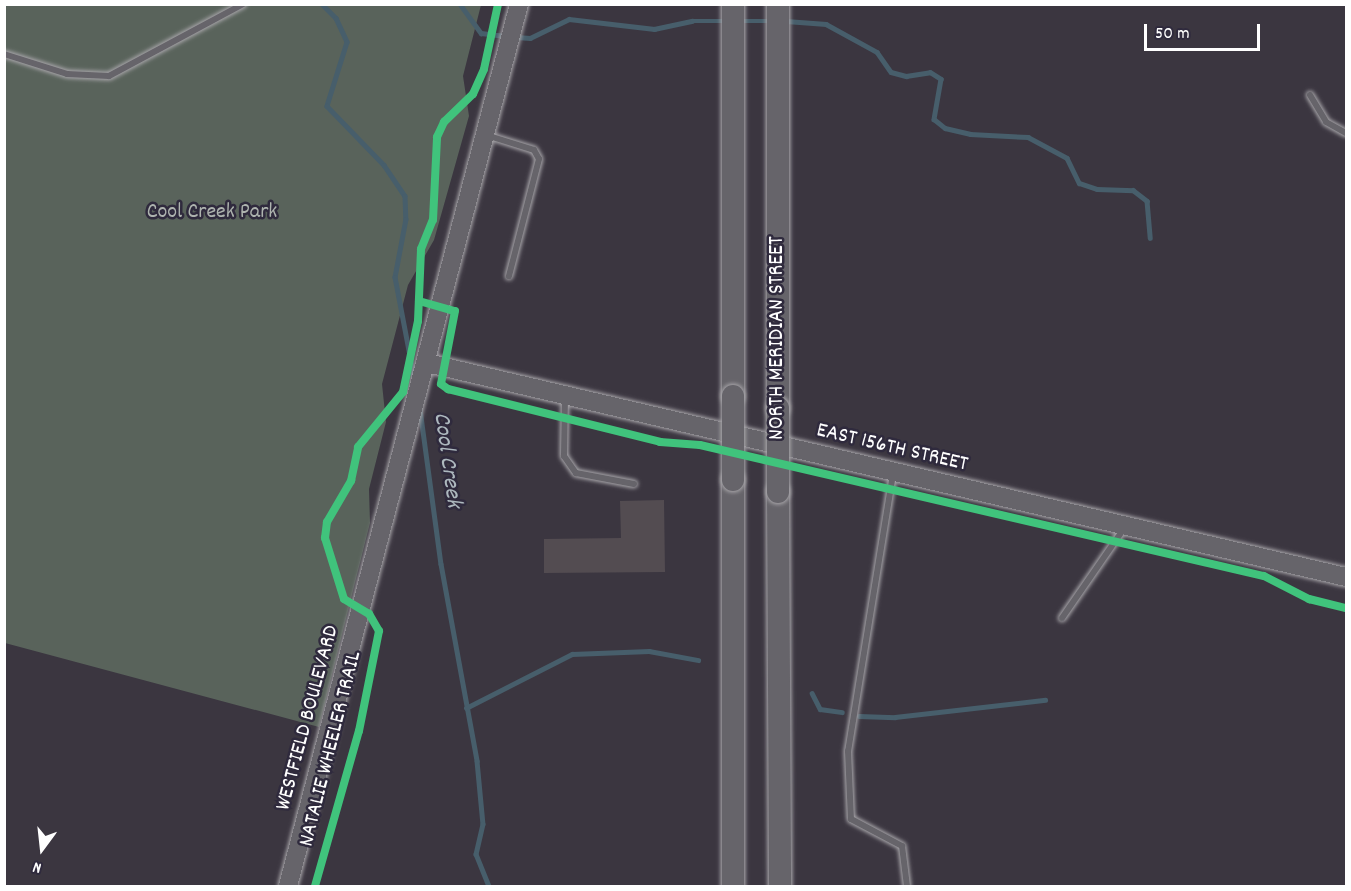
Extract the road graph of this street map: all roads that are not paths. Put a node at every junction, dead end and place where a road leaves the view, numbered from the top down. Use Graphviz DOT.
graph roads {
  1 [pos="243,4"];
  2 [pos="519,4"];
  3 [pos="733,4"];
  4 [pos="778,4"];
  5 [pos="4,54"];
  6 [pos="1310,95"];
  7 [pos="1347,132"];
  8 [pos="485,134"];
  9 [pos="509,276"];
  10 [pos="425,372"];
  11 [pos="565,396"];
  12 [pos="893,474"];
  13 [pos="634,484"];
  14 [pos="1126,526"];
  15 [pos="1347,577"];
  16 [pos="1062,618"];
  17 [pos="288,886"];
  18 [pos="733,886"];
  19 [pos="780,886"];
  20 [pos="907,886"];
  1 -- 5 [label="lane"];
  2 -- 8 [label="street, WESTFIELD BOULEVARD"];
  3 -- 18 [label="highway, NORTH MERIDIAN STREET, bridge"];
  4 -- 19 [label="highway, NORTH MERIDIAN STREET, bridge"];
  6 -- 7 [label="lane"];
  8 -- 9 [label="lane"];
  8 -- 10 [label="street, WESTFIELD BOULEVARD"];
  10 -- 11 [label="street, EAST 156TH STREET"];
  10 -- 17 [label="street, WESTFIELD BOULEVARD"];
  11 -- 12 [label="street, EAST 156TH STREET"];
  11 -- 13 [label="lane"];
  12 -- 14 [label="street, EAST 156TH STREET"];
  12 -- 20 [label="lane"];
  14 -- 15 [label="street, EAST 156TH STREET"];
  14 -- 16 [label="lane"];
}
